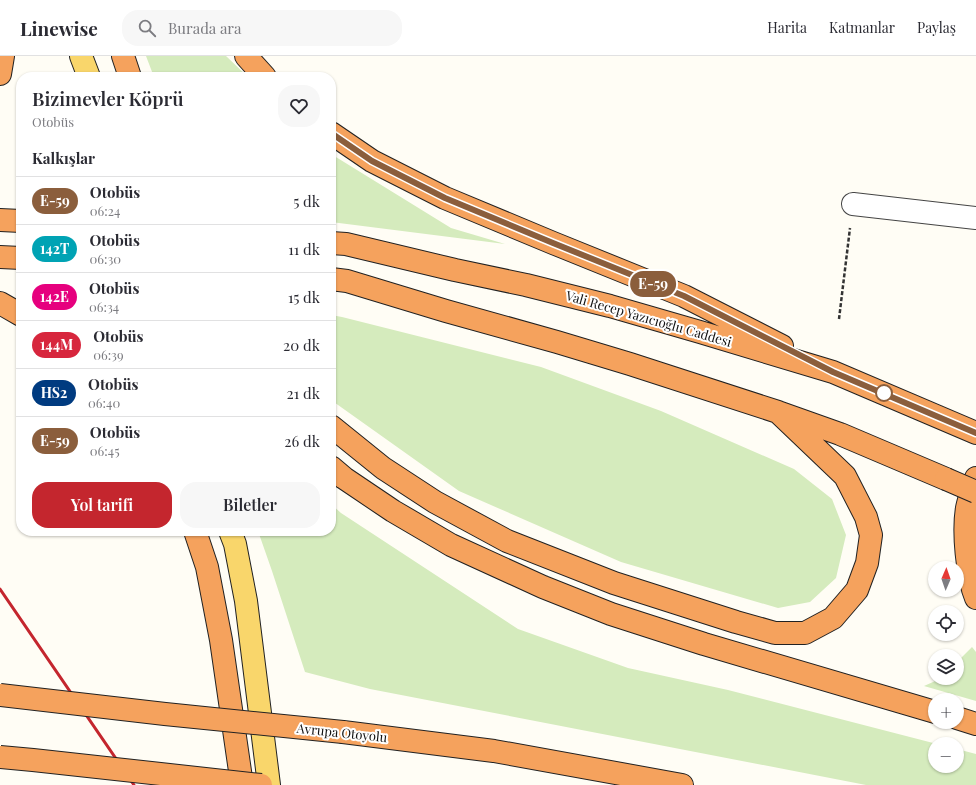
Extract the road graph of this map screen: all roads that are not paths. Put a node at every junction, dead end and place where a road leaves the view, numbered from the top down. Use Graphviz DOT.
graph roads {
  1 [pos="4,56"];
  2 [pos="81,56"];
  3 [pos="123,56"];
  4 [pos="246,56"];
  5 [pos="87,72"];
  6 [pos="128,72"];
  7 [pos="260,72"];
  8 [pos="0,74"];
  9 [pos="336,136"];
  10 [pos="853,204"];
  11 [pos="976,218"];
  12 [pos="0,220"];
  13 [pos="16,221"];
  14 [pos="338,244"];
  15 [pos="0,257"];
  16 [pos="16,258"];
  17 [pos="339,280"];
  18 [pos="0,303"];
  19 [pos="16,312"];
  20 [pos="833,372"];
  21 [pos="778,412"];
  22 [pos="967,429"];
  23 [pos="336,430"];
  24 [pos="336,471"];
  25 [pos="976,478"];
  26 [pos="976,492"];
  27 [pos="197,536"];
  28 [pos="232,536"];
  29 [pos="976,598"];
  30 [pos="0,695"];
  31 [pos="928,710"];
  32 [pos="964,720"];
  33 [pos="976,724"];
  34 [pos="0,757"];
  35 [pos="242,785"];
  36 [pos="261,785"];
  37 [pos="269,785"];
  38 [pos="682,785"];
  1 -- 8 [label="highway"];
  2 -- 5 [label="main road"];
  3 -- 6 [label="highway"];
  4 -- 7 [label="highway"];
  9 -- 20 [label="highway"];
  10 -- 11 [label="street"];
  12 -- 13 [label="highway"];
  14 -- 20 [label="highway, Vali Recep Yazıcıoğlu Caddesi"];
  15 -- 16 [label="highway"];
  17 -- 21 [label="highway"];
  18 -- 19 [label="highway"];
  20 -- 22 [label="highway, Vali Recep Yazıcıoğlu Caddesi"];
  21 -- 23 [label="highway"];
  21 -- 26 [label="highway, bridge"];
  24 -- 31 [label="highway"];
  25 -- 29 [label="highway"];
  27 -- 35 [label="highway"];
  28 -- 37 [label="main road"];
  30 -- 38 [label="highway, Avrupa Otoyolu, bridge"];
  32 -- 33 [label="highway"];
  34 -- 36 [label="highway, bridge"];
}
